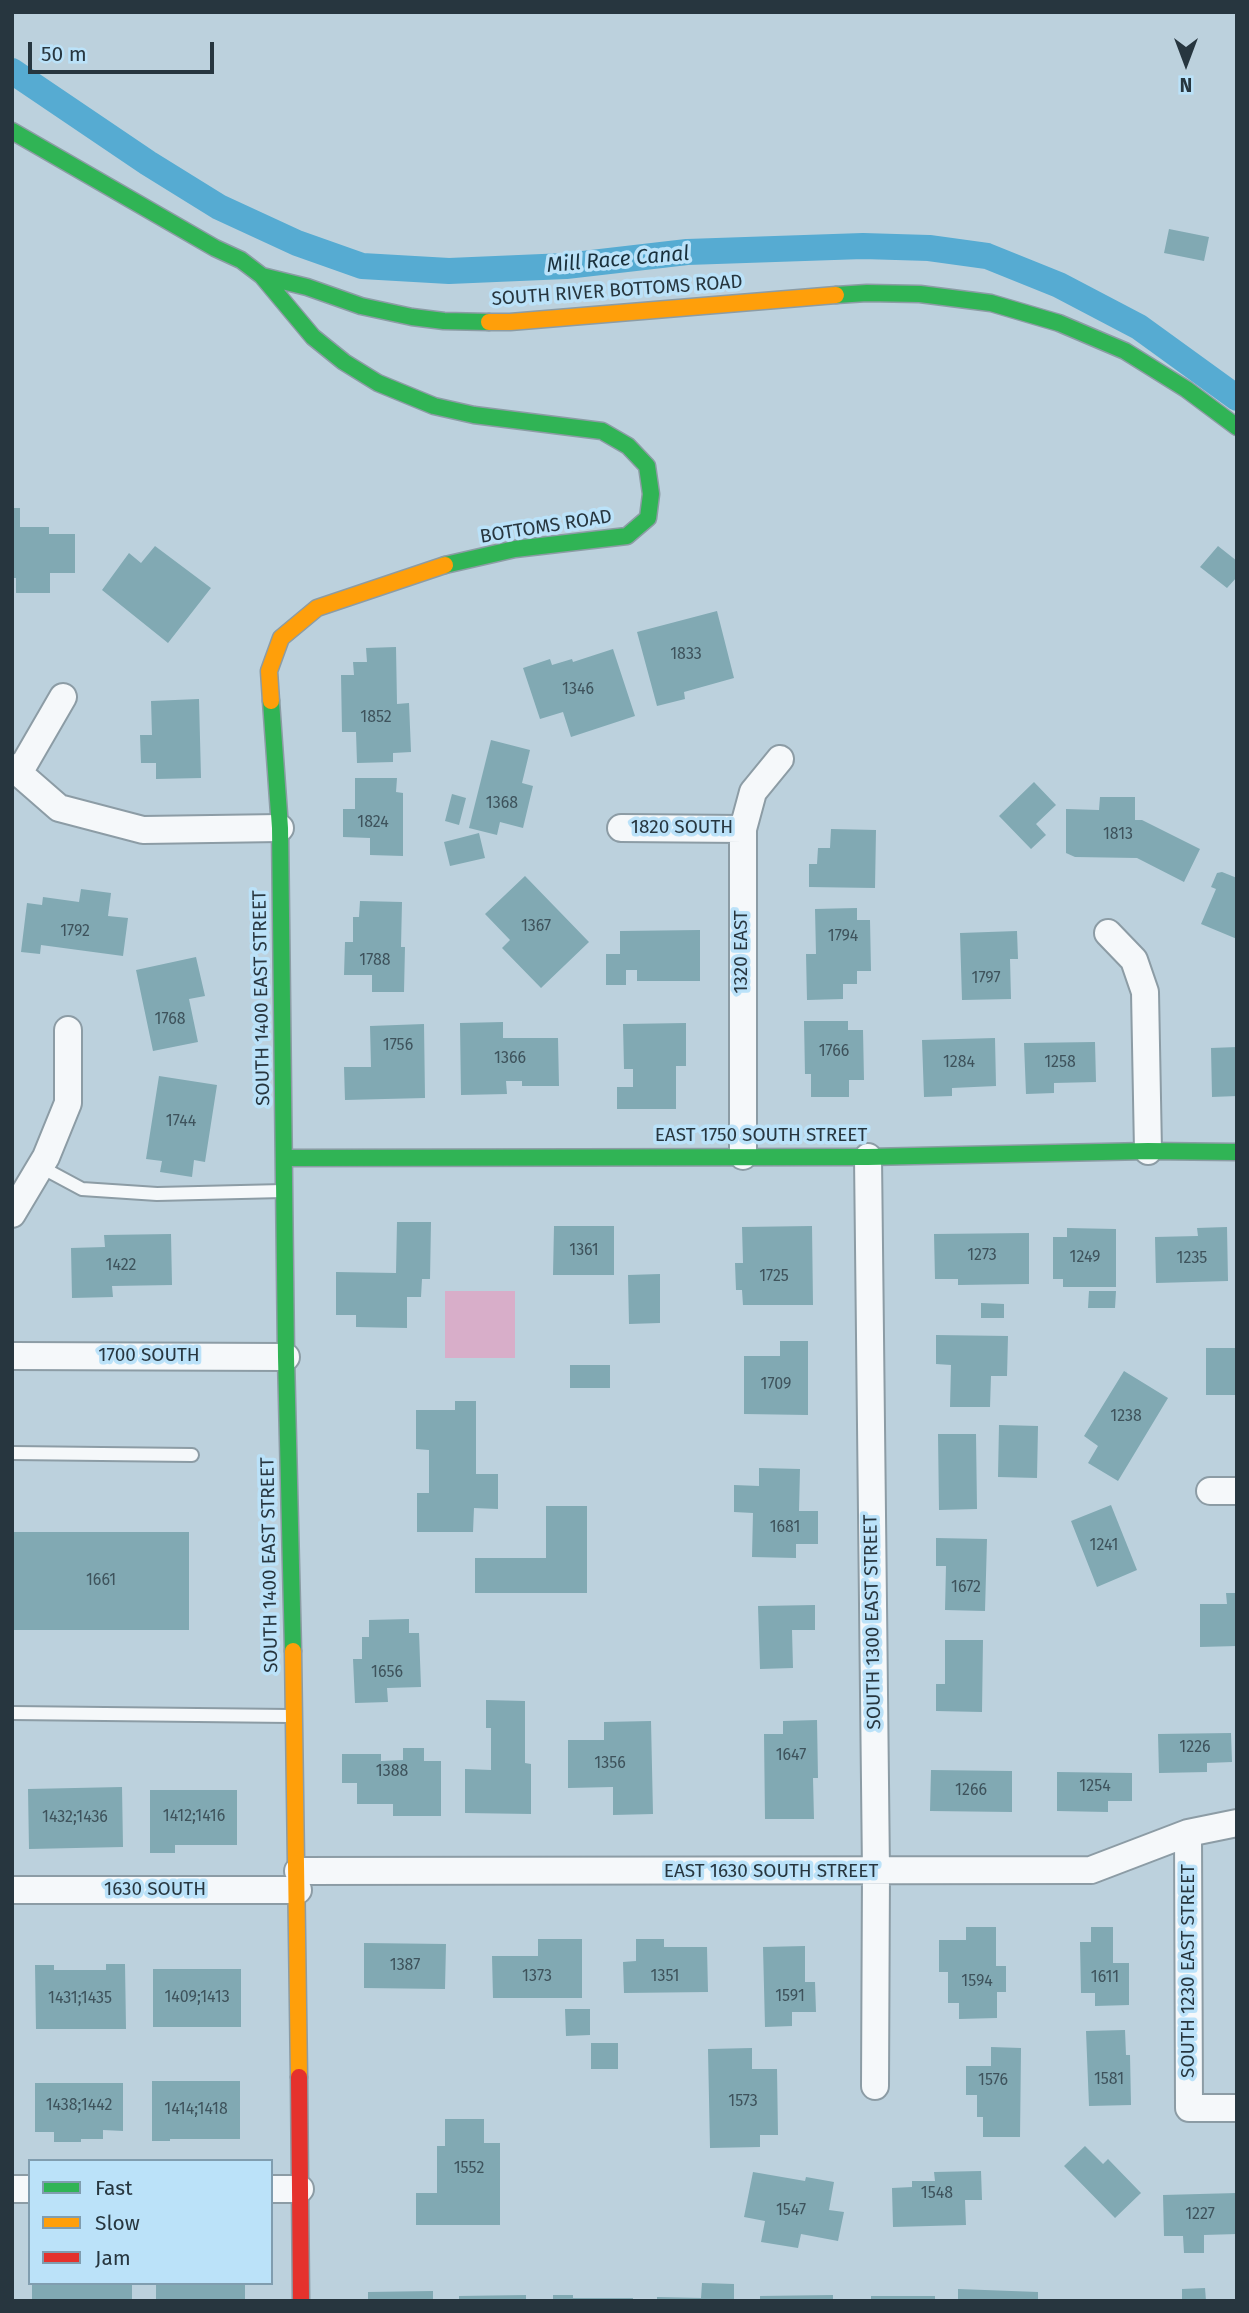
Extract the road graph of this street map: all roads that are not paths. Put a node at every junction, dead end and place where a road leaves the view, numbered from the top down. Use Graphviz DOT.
graph roads {
  1 [pos="12,131"];
  2 [pos="262,276"];
  3 [pos="1237,427"];
  4 [pos="63,697"];
  5 [pos="780,759"];
  6 [pos="15,770"];
  7 [pos="280,828"];
  8 [pos="621,828"];
  9 [pos="743,829"];
  10 [pos="1108,933"];
  11 [pos="68,1030"];
  12 [pos="1148,1151"];
  13 [pos="1237,1152"];
  14 [pos="743,1156"];
  15 [pos="868,1157"];
  16 [pos="285,1158"];
  17 [pos="41,1167"];
  18 [pos="286,1191"];
  19 [pos="12,1214"];
  20 [pos="12,1356"];
  21 [pos="286,1357"];
  22 [pos="12,1453"];
  23 [pos="192,1455"];
  24 [pos="1210,1491"];
  25 [pos="1237,1491"];
  26 [pos="12,1713"];
  27 [pos="294,1716"];
  28 [pos="1237,1823"];
  29 [pos="1188,1833"];
  30 [pos="876,1872"];
  31 [pos="298,1881"];
  32 [pos="12,1890"];
  33 [pos="875,2086"];
  34 [pos="1237,2108"];
  35 [pos="273,2189"];
  36 [pos="300,2189"];
  37 [pos="301,2301"];
  1 -- 2 [label="street, SOUTH RIVER BOTTOMS ROAD"];
  2 -- 3 [label="street, SOUTH RIVER BOTTOMS ROAD"];
  2 -- 7 [label="street, BOTTOMS ROAD"];
  4 -- 6 [label="street"];
  5 -- 9 [label="street, 1320 EAST"];
  6 -- 7 [label="street"];
  7 -- 16 [label="street, SOUTH 1400 EAST STREET"];
  8 -- 9 [label="street, 1820 SOUTH"];
  9 -- 14 [label="street, 1320 EAST"];
  10 -- 12 [label="street"];
  11 -- 17 [label="street"];
  12 -- 13 [label="street, EAST 1750 SOUTH STREET"];
  12 -- 15 [label="street, EAST 1750 SOUTH STREET"];
  14 -- 15 [label="street, EAST 1750 SOUTH STREET"];
  14 -- 16 [label="street, EAST 1750 SOUTH STREET"];
  15 -- 30 [label="street, SOUTH 1300 EAST STREET"];
  16 -- 18 [label="street, SOUTH 1400 EAST STREET"];
  17 -- 18 [label="lane"];
  17 -- 19 [label="street"];
  18 -- 21 [label="street, SOUTH 1400 EAST STREET"];
  20 -- 21 [label="street, 1700 SOUTH"];
  21 -- 27 [label="street, SOUTH 1400 EAST STREET"];
  22 -- 23 [label="lane"];
  24 -- 25 [label="street"];
  26 -- 27 [label="lane"];
  27 -- 31 [label="street, SOUTH 1400 EAST STREET"];
  28 -- 29 [label="street, EAST 1630 SOUTH STREET"];
  29 -- 30 [label="street, EAST 1630 SOUTH STREET"];
  29 -- 34 [label="street, SOUTH 1230 EAST STREET"];
  30 -- 31 [label="street, EAST 1630 SOUTH STREET"];
  30 -- 33 [label="street, SOUTH 1300 EAST STREET"];
  31 -- 32 [label="street, 1630 SOUTH"];
  31 -- 36 [label="street, SOUTH 1400 EAST STREET"];
  35 -- 36 [label="street"];
  36 -- 37 [label="street, SOUTH 1400 EAST STREET"];
}
